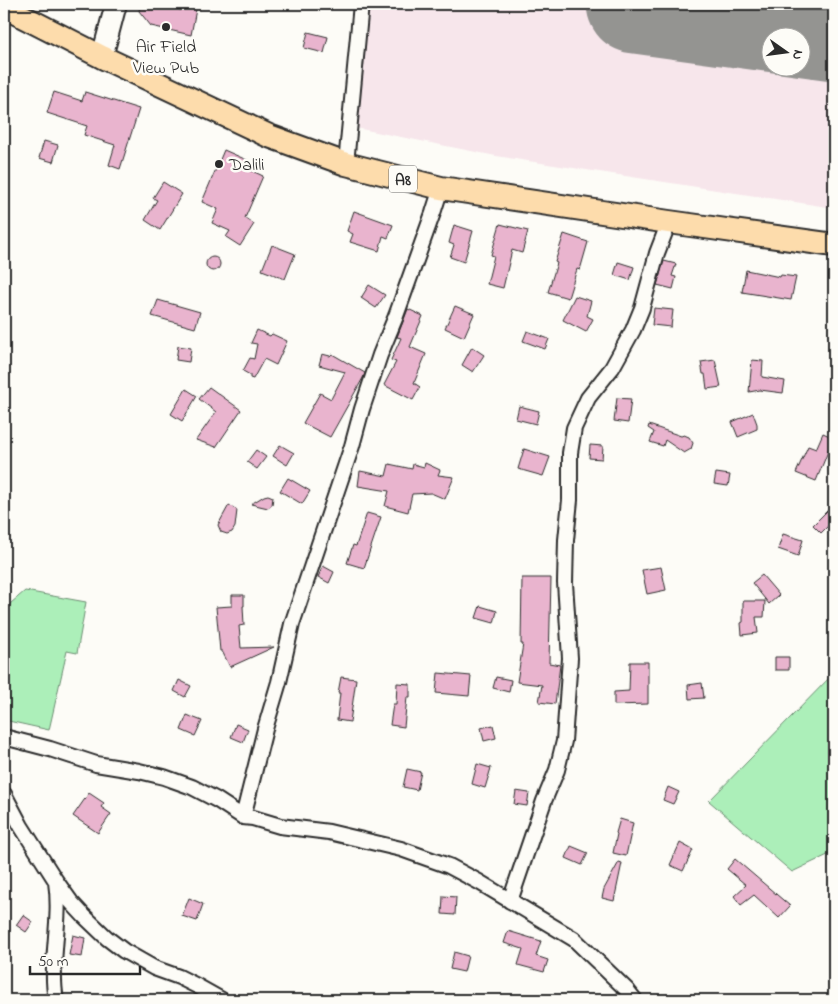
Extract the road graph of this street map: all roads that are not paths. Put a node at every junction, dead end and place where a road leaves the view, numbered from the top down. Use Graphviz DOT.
graph roads {
  1 [pos="116,4"];
  2 [pos="361,4"];
  3 [pos="4,7"];
  4 [pos="102,57"];
  5 [pos="346,164"];
  6 [pos="441,188"];
  7 [pos="669,222"];
  8 [pos="834,245"];
  9 [pos="4,737"];
  10 [pos="4,794"];
  11 [pos="243,818"];
  12 [pos="56,881"];
  13 [pos="510,901"];
  14 [pos="56,1000"];
  15 [pos="222,1000"];
  16 [pos="635,1000"];
  1 -- 4 [label="street"];
  2 -- 5 [label="street"];
  3 -- 4 [label="main road, A8"];
  4 -- 5 [label="main road, A8"];
  5 -- 6 [label="main road, A8"];
  6 -- 7 [label="main road, A8"];
  6 -- 11 [label="street"];
  7 -- 8 [label="main road, A8"];
  7 -- 13 [label="street"];
  9 -- 11 [label="street"];
  10 -- 12 [label="street"];
  11 -- 13 [label="street"];
  12 -- 14 [label="street"];
  12 -- 15 [label="street"];
  13 -- 16 [label="street"];
}
